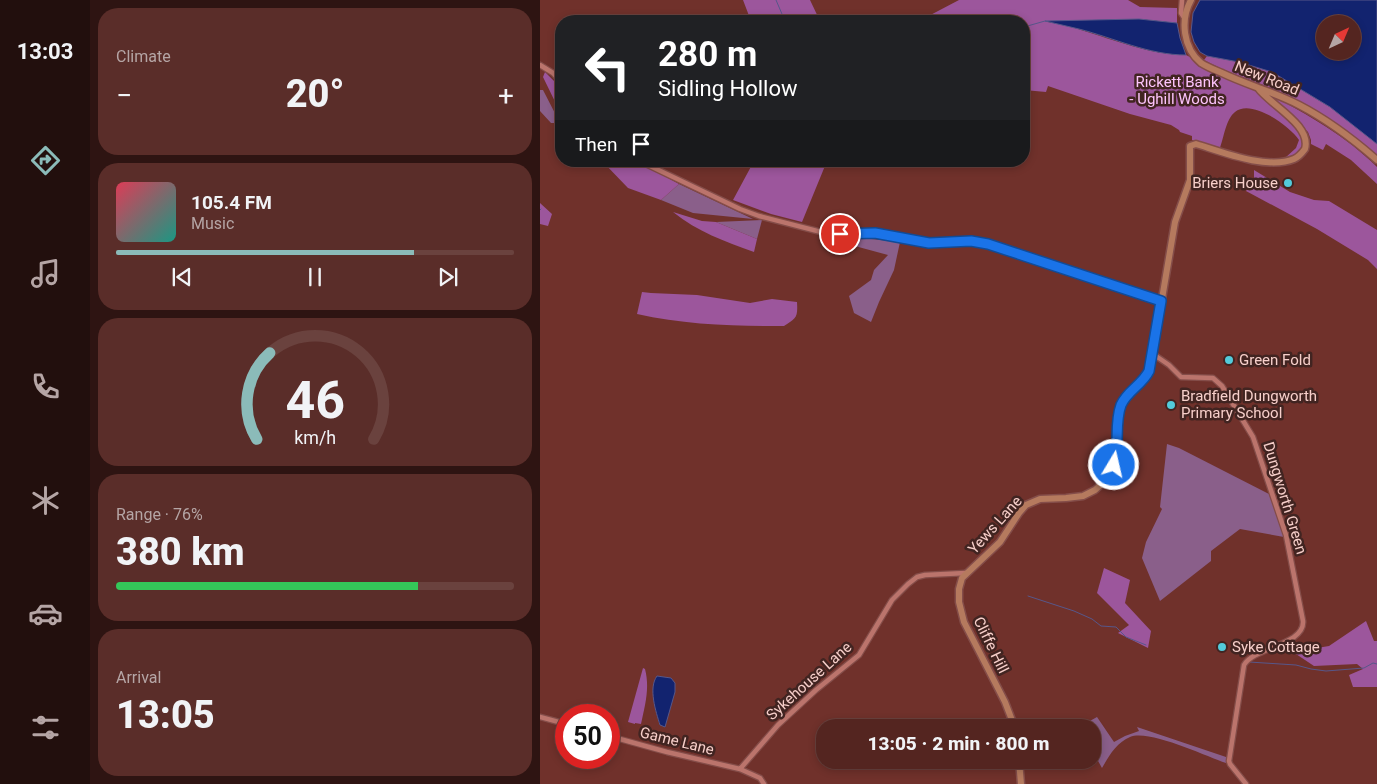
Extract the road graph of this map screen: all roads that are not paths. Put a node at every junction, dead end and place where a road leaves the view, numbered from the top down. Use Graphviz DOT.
graph roads {
  1 [pos="1182,0"];
  2 [pos="1191,0"];
  3 [pos="1185,19"];
  4 [pos="540,65"];
  5 [pos="555,76"];
  6 [pos="1258,88"];
  7 [pos="1377,160"];
  8 [pos="652,167"];
  9 [pos="1161,301"];
  10 [pos="1153,354"];
  11 [pos="966,573"];
  12 [pos="540,717"];
  13 [pos="1011,719"];
  14 [pos="555,721"];
  15 [pos="620,739"];
  16 [pos="740,769"];
  17 [pos="1020,769"];
  18 [pos="764,784"];
  19 [pos="1021,784"];
  20 [pos="1246,784"];
  1 -- 3 [label="street"];
  2 -- 3 [label="main road, New Road"];
  3 -- 6 [label="main road, New Road"];
  4 -- 5 [label="street"];
  6 -- 7 [label="main road, New Road"];
  6 -- 9 [label="main road"];
  8 -- 9 [label="street"];
  9 -- 10 [label="main road"];
  10 -- 11 [label="main road, Yews Lane"];
  10 -- 20 [label="street, Dungworth Green"];
  11 -- 13 [label="main road, Cliffe Hill"];
  11 -- 16 [label="street, Sykehouse Lane"];
  12 -- 14 [label="street"];
  15 -- 16 [label="street, Game Lane"];
  16 -- 18 [label="street, Game Lane"];
  17 -- 19 [label="main road"];
}
